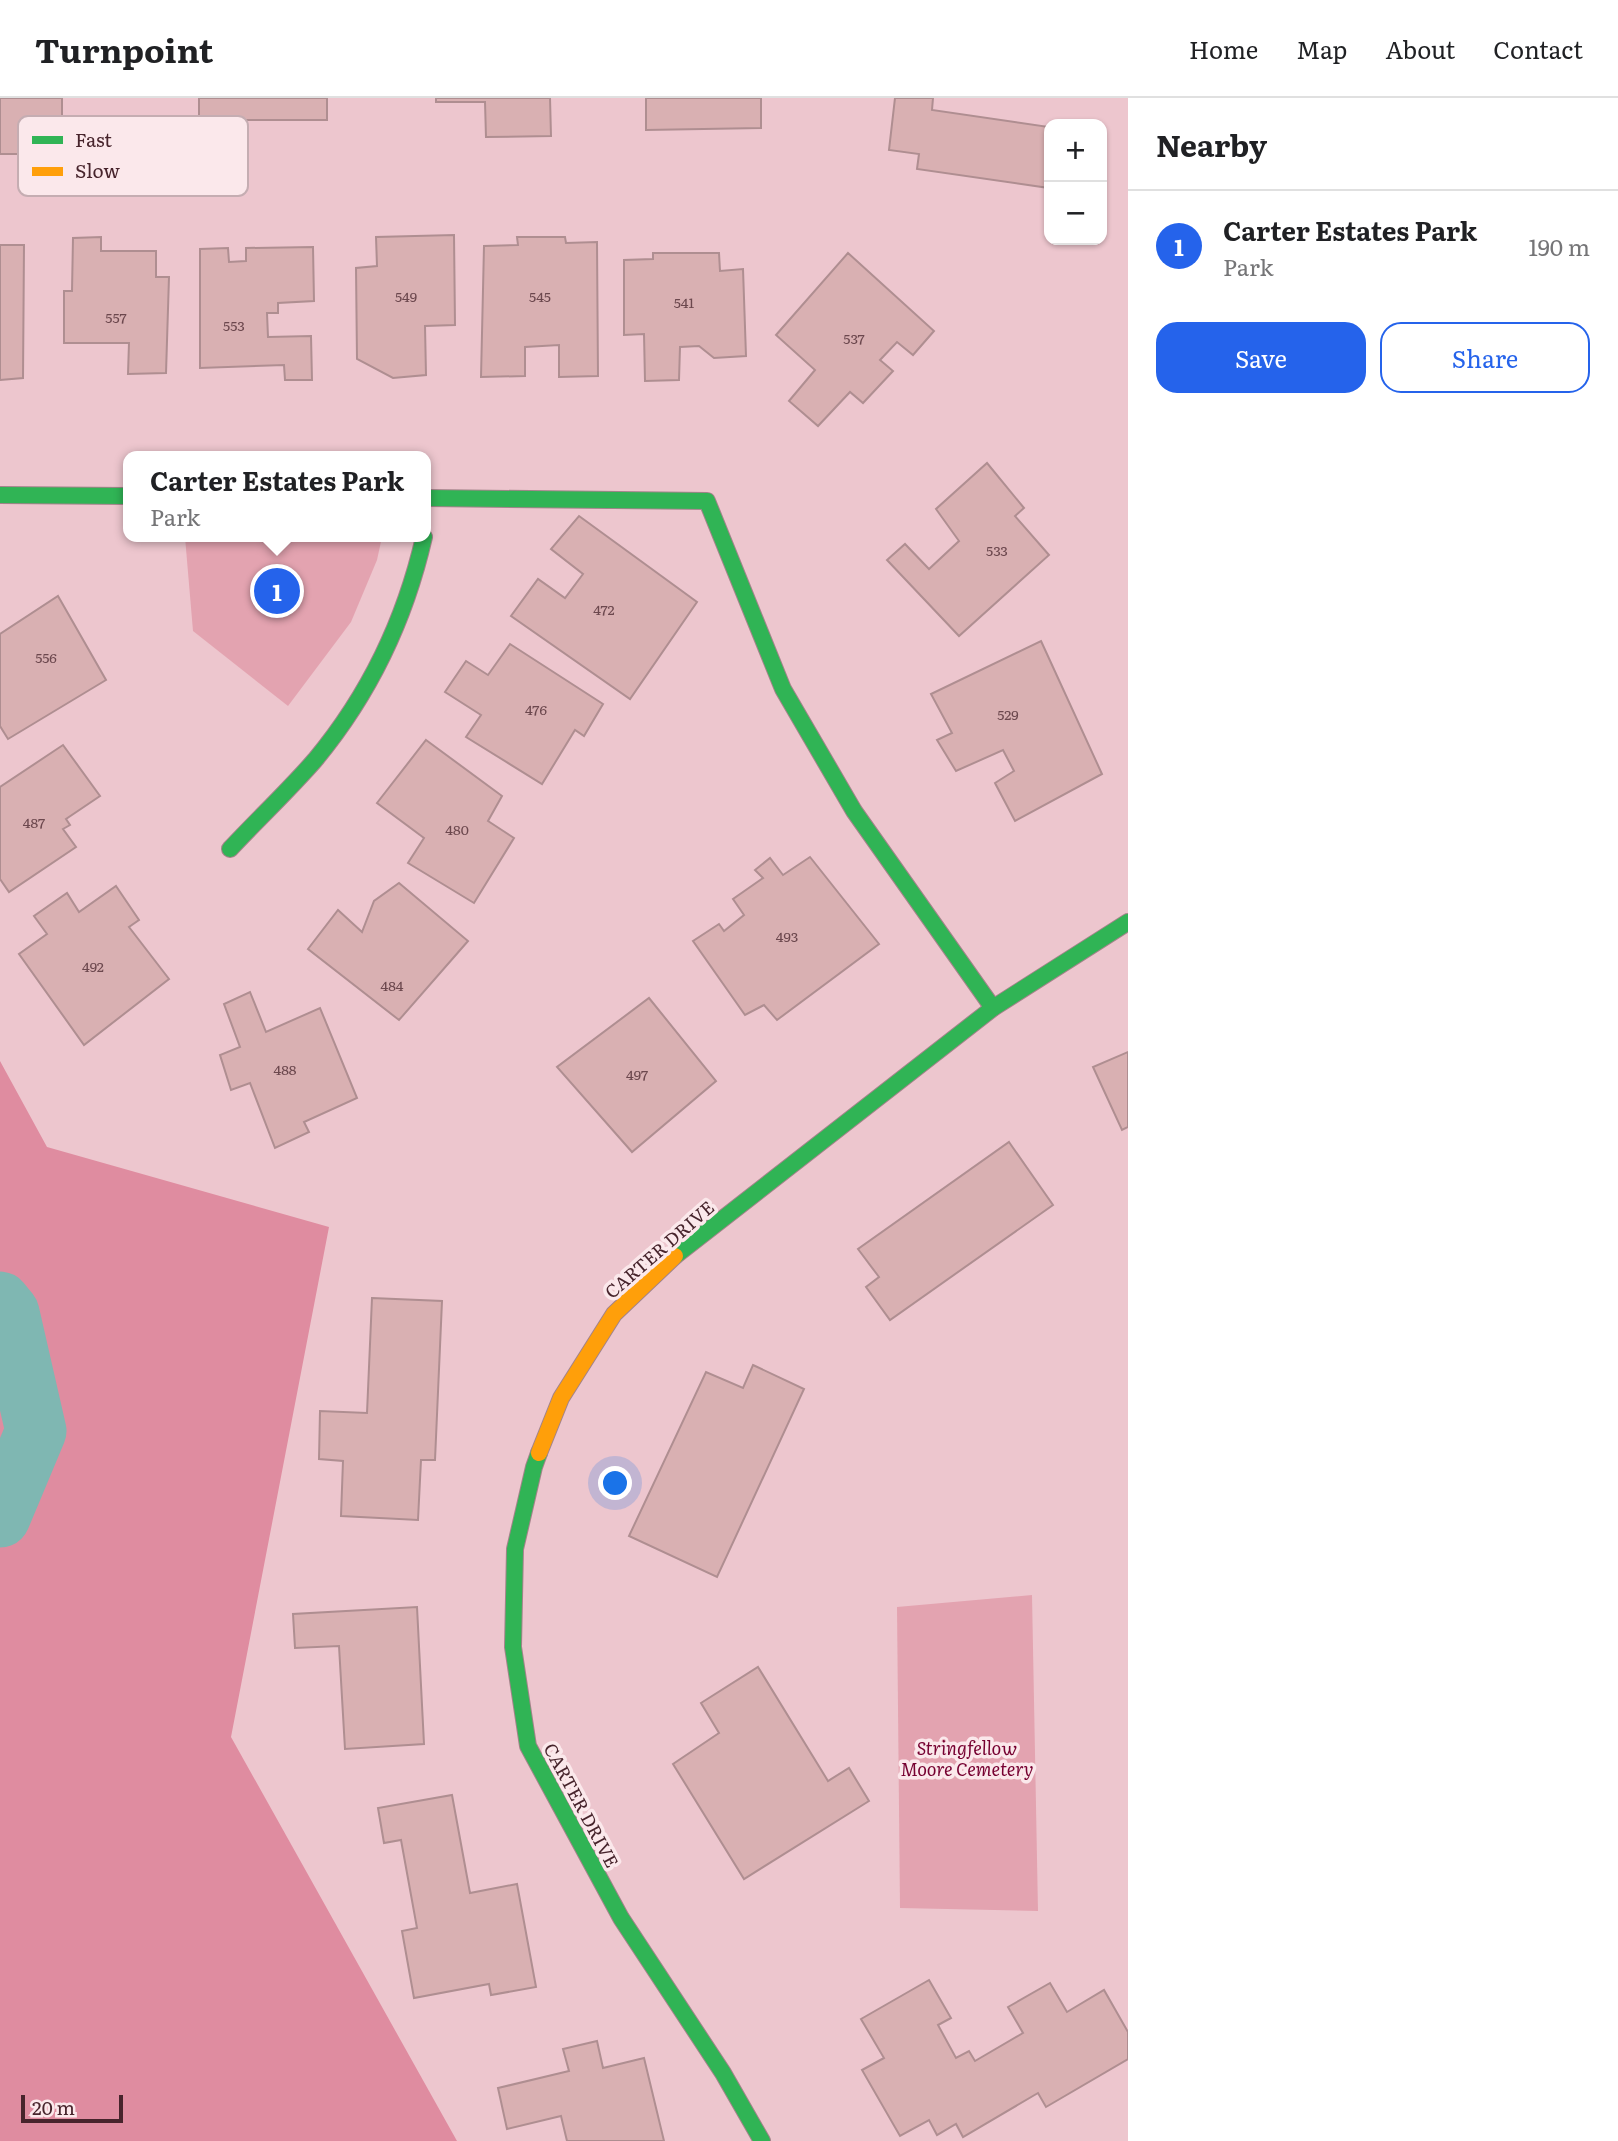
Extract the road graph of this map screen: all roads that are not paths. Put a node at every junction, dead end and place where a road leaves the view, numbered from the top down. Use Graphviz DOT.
graph roads {
  1 [pos="0,495"];
  2 [pos="123,496"];
  3 [pos="431,498"];
  4 [pos="423,542"];
  5 [pos="230,849"];
  6 [pos="1128,922"];
  7 [pos="993,1008"];
  8 [pos="762,2141"];
  1 -- 2 [label="street"];
  3 -- 7 [label="street"];
  4 -- 5 [label="street"];
  6 -- 7 [label="street, CARTER DRIVE"];
  7 -- 8 [label="street, CARTER DRIVE"];
}
